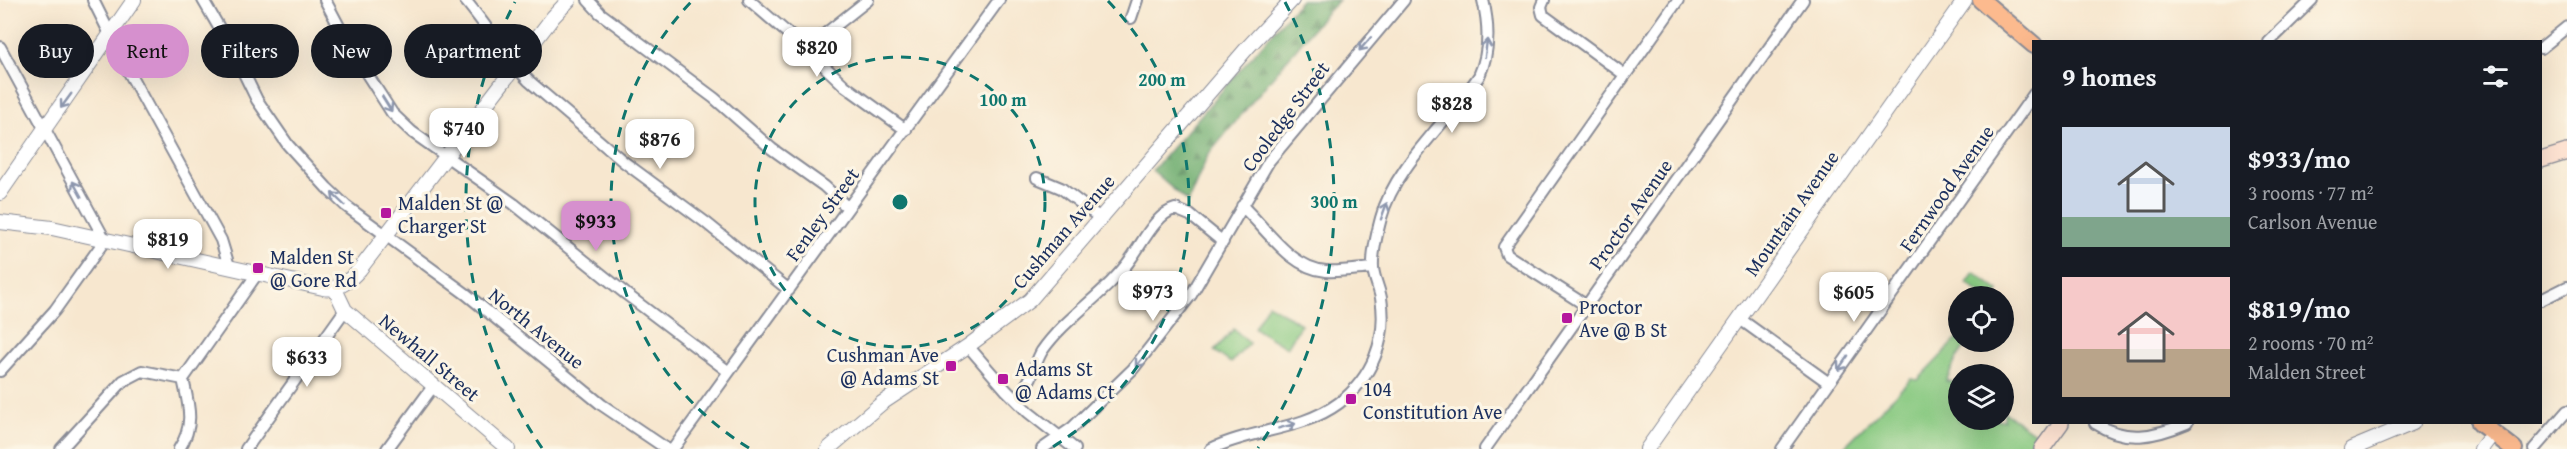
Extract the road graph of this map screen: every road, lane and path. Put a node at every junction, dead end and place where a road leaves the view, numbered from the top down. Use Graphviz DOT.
graph roads {
  1 [pos="93,0"];
  2 [pos="134,0"];
  3 [pos="203,0"];
  4 [pos="325,0"];
  5 [pos="465,0"];
  6 [pos="569,0"];
  7 [pos="588,0"];
  8 [pos="749,0"];
  9 [pos="868,0"];
  10 [pos="999,0"];
  11 [pos="1137,0"];
  12 [pos="1292,0"];
  13 [pos="1404,0"];
  14 [pos="1484,0"];
  15 [pos="1545,0"];
  16 [pos="1678,0"];
  17 [pos="1803,0"];
  18 [pos="1965,0"];
  19 [pos="1981,0"];
  20 [pos="2312,0"];
  21 [pos="1131,18"];
  22 [pos="118,24"];
  23 [pos="485,24"];
  24 [pos="106,25"];
  25 [pos="2567,27"];
  26 [pos="542,31"];
  27 [pos="2271,40"];
  28 [pos="106,41"];
  29 [pos="2032,43"];
  30 [pos="0,47"];
  31 [pos="2542,47"];
  32 [pos="806,49"];
  33 [pos="1625,75"];
  34 [pos="134,78"];
  35 [pos="507,78"];
  36 [pos="526,78"];
  37 [pos="2032,97"];
  38 [pos="45,130"];
  39 [pos="906,130"];
  40 [pos="2567,152"];
  41 [pos="446,157"];
  42 [pos="2542,160"];
  43 [pos="1037,178"];
  44 [pos="0,193"];
  45 [pos="1242,206"];
  46 [pos="848,208"];
  47 [pos="1100,218"];
  48 [pos="0,222"];
  49 [pos="385,234"];
  50 [pos="105,240"];
  51 [pos="1222,242"];
  52 [pos="229,266"];
  53 [pos="1373,268"];
  54 [pos="257,274"];
  55 [pos="2567,288"];
  56 [pos="335,289"];
  57 [pos="789,290"];
  58 [pos="2542,300"];
  59 [pos="1587,306"];
  60 [pos="345,310"];
  61 [pos="1740,319"];
  62 [pos="968,346"];
  63 [pos="0,371"];
  64 [pos="729,372"];
  65 [pos="183,379"];
  66 [pos="1829,383"];
  67 [pos="434,385"];
  68 [pos="1016,400"];
  69 [pos="2567,411"];
  70 [pos="2060,424"];
  71 [pos="2097,424"];
  72 [pos="2184,424"];
  73 [pos="2411,424"];
  74 [pos="2486,428"];
  75 [pos="1059,437"];
  76 [pos="61,449"];
  77 [pos="179,449"];
  78 [pos="246,449"];
  79 [pos="387,449"];
  80 [pos="508,449"];
  81 [pos="667,449"];
  82 [pos="673,449"];
  83 [pos="828,449"];
  84 [pos="1042,449"];
  85 [pos="1075,449"];
  86 [pos="1211,449"];
  87 [pos="1485,449"];
  88 [pos="1647,449"];
  89 [pos="1782,449"];
  90 [pos="2042,449"];
  91 [pos="2351,449"];
  92 [pos="2481,449"];
  93 [pos="2514,449"];
  94 [pos="2534,449"];
  1 -- 24 [label="street"];
  2 -- 22 [label="street"];
  49 -- 3 [label="street, North Avenue, one-way"];
  4 -- 41 [label="street, one-way"];
  5 -- 23 [label="street"];
  6 -- 26 [label="street"];
  7 -- 46 [label="street"];
  8 -- 32 [label="street"];
  9 -- 32 [label="street"];
  10 -- 39 [label="street, Fenley Street"];
  11 -- 21 [label="street"];
  12 -- 47 [label="street, Cushman Avenue"];
  13 -- 45 [label="street, Cooledge Street, one-way"];
  53 -- 14 [label="street, one-way"];
  15 -- 33 [label="street"];
  16 -- 33 [label="street"];
  17 -- 59 [label="street, Proctor Avenue"];
  18 -- 61 [label="street, Mountain Avenue"];
  19 -- 29 [label="main road"];
  20 -- 27 [label="street"];
  25 -- 31 [label="street"];
  28 -- 38 [label="street, one-way"];
  30 -- 38 [label="street"];
  32 -- 39 [label="street"];
  33 -- 59 [label="street"];
  34 -- 52 [label="street"];
  35 -- 41 [label="street"];
  36 -- 57 [label="street"];
  37 -- 66 [label="street, Fernwood Avenue, one-way"];
  38 -- 44 [label="street"];
  50 -- 38 [label="street, one-way"];
  39 -- 46 [label="street, Fenley Street"];
  40 -- 42 [label="main road"];
  41 -- 49 [label="street"];
  41 -- 64 [label="street"];
  43 -- 47 [label="street"];
  45 -- 51 [label="street, Cooledge Street"];
  45 -- 53 [label="street"];
  46 -- 57 [label="street, Fenley Street"];
  47 -- 62 [label="street, Cushman Avenue"];
  48 -- 50 [label="street"];
  49 -- 56 [label="street"];
  49 -- 81 [label="street, North Avenue"];
  50 -- 52 [label="street"];
  50 -- 63 [label="street"];
  51 -- 68 [label="street"];
  51 -- 75 [label="street, Cooledge Street, one-way"];
  52 -- 54 [label="street"];
  86 -- 53 [label="street, one-way"];
  54 -- 56 [label="street"];
  54 -- 65 [label="street"];
  55 -- 58 [label="street"];
  56 -- 60 [label="street, Newhall Street"];
  57 -- 64 [label="street, Fenley Street"];
  59 -- 87 [label="street, Proctor Avenue"];
  60 -- 67 [label="street, Newhall Street"];
  60 -- 78 [label="street"];
  61 -- 66 [label="street"];
  61 -- 88 [label="street, Mountain Avenue"];
  62 -- 68 [label="street"];
  62 -- 83 [label="street, Cushman Avenue"];
  64 -- 82 [label="street, Fenley Street"];
  65 -- 76 [label="street"];
  65 -- 77 [label="street"];
  66 -- 89 [label="street, Fernwood Avenue"];
  67 -- 79 [label="street"];
  67 -- 80 [label="street, Newhall Street"];
  68 -- 75 [label="street"];
  69 -- 94 [label="street"];
  70 -- 90 [label="main road"];
  71 -- 72 [label="street"];
  73 -- 91 [label="street"];
  74 -- 92 [label="street"];
  74 -- 93 [label="main road"];
  75 -- 84 [label="street, Cooledge Street"];
  75 -- 85 [label="street"];
}
